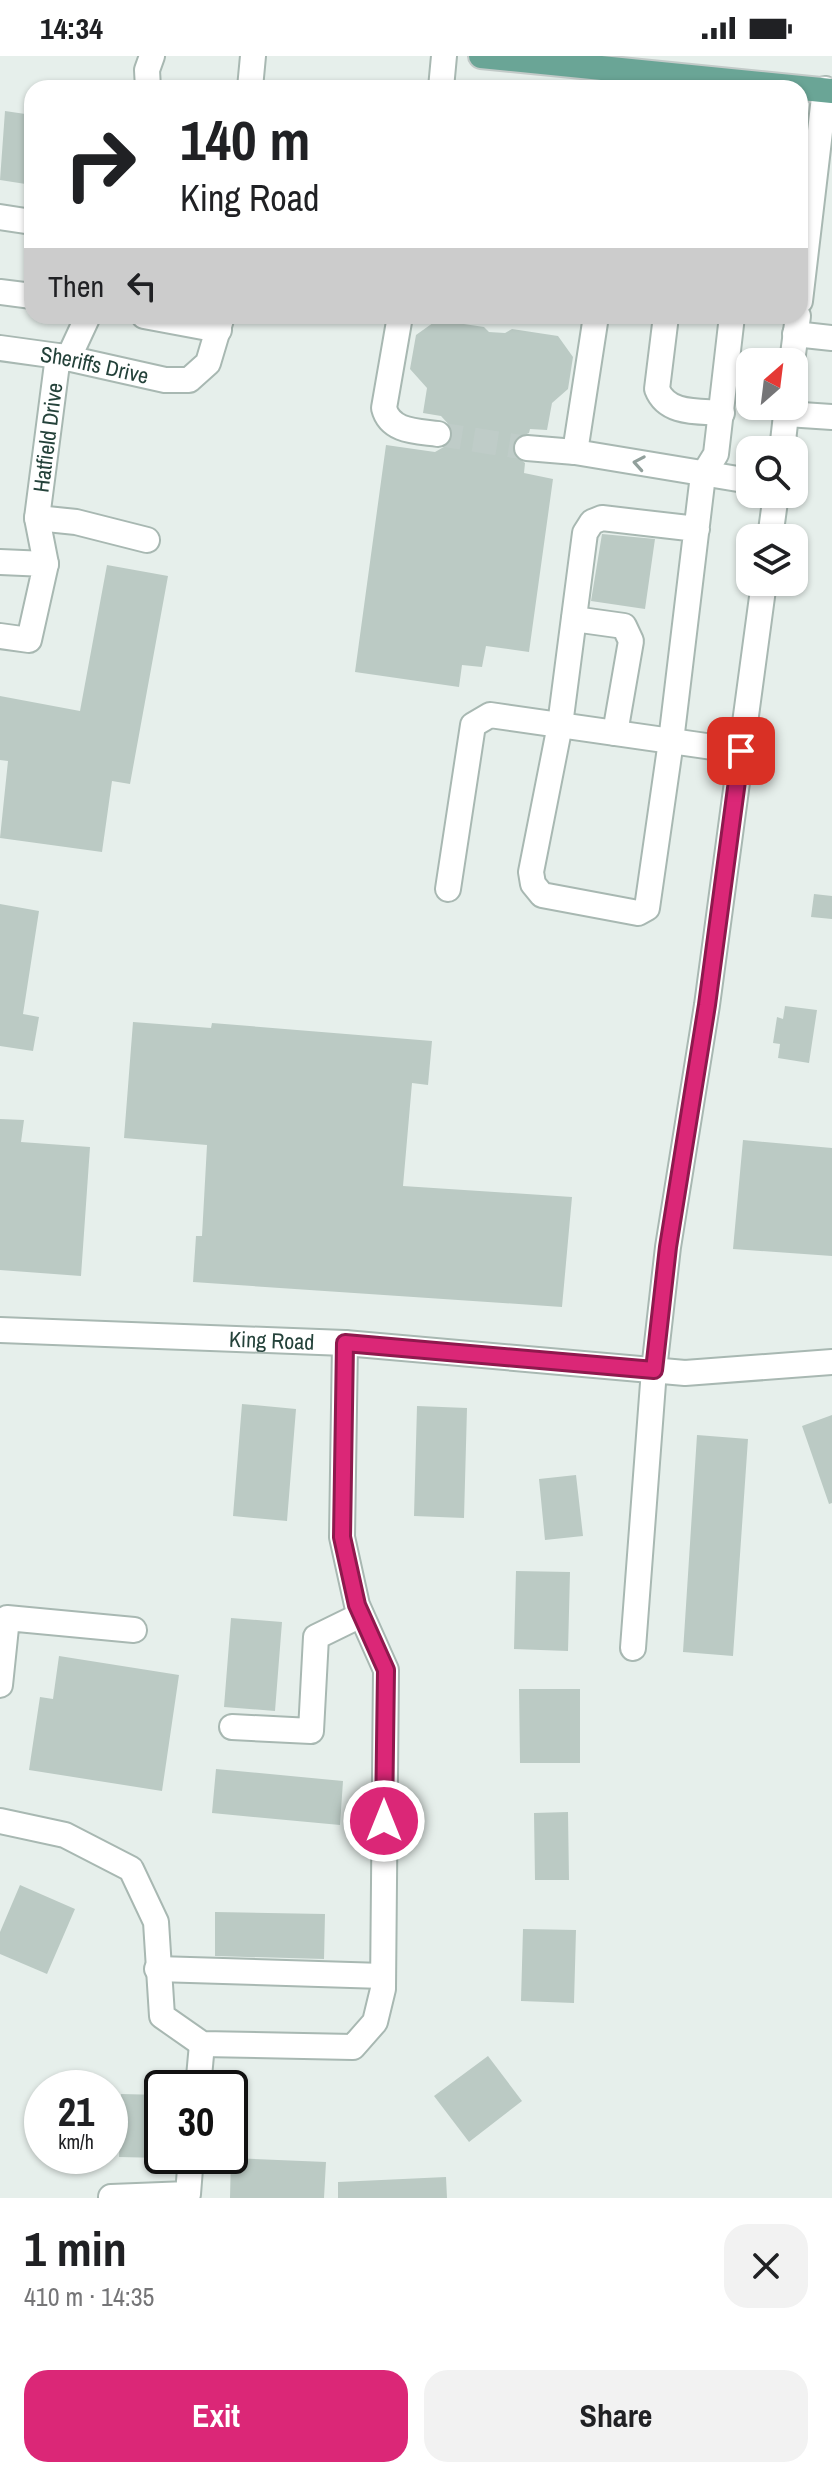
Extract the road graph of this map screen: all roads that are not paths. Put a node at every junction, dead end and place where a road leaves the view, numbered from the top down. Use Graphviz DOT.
graph roads {
  1 [pos="152,56"];
  2 [pos="253,56"];
  3 [pos="444,56"];
  4 [pos="481,56"];
  5 [pos="626,79"];
  6 [pos="148,80"];
  7 [pos="251,80"];
  8 [pos="442,80"];
  9 [pos="808,89"];
  10 [pos="828,90"];
  11 [pos="0,217"];
  12 [pos="24,221"];
  13 [pos="821,232"];
  14 [pos="808,275"];
  15 [pos="0,292"];
  16 [pos="24,295"];
  17 [pos="83,324"];
  18 [pos="220,324"];
  19 [pos="399,324"];
  20 [pos="595,324"];
  21 [pos="665,324"];
  22 [pos="731,324"];
  23 [pos="796,325"];
  24 [pos="832,338"];
  25 [pos="0,348"];
  26 [pos="794,348"];
  27 [pos="63,358"];
  28 [pos="722,413"];
  29 [pos="808,413"];
  30 [pos="832,417"];
  31 [pos="438,434"];
  32 [pos="527,448"];
  33 [pos="575,452"];
  34 [pos="703,475"];
  35 [pos="736,479"];
  36 [pos="37,518"];
  37 [pos="697,529"];
  38 [pos="147,540"];
  39 [pos="0,562"];
  40 [pos="46,564"];
  41 [pos="762,596"];
  42 [pos="574,619"];
  43 [pos="0,636"];
  44 [pos="560,725"];
  45 [pos="615,733"];
  46 [pos="671,741"];
  47 [pos="741,751"];
  48 [pos="448,889"];
  49 [pos="0,1330"];
  50 [pos="345,1343"];
  51 [pos="832,1362"];
  52 [pos="654,1370"];
  53 [pos="361,1615"];
  54 [pos="3,1618"];
  55 [pos="134,1630"];
  56 [pos="633,1648"];
  57 [pos="0,1685"];
  58 [pos="232,1727"];
  59 [pos="0,1821"];
  60 [pos="157,1969"];
  61 [pos="383,1976"];
  62 [pos="202,2044"];
  63 [pos="200,2070"];
  64 [pos="190,2174"];
  65 [pos="111,2197"];
  1 -- 6 [label="street"];
  2 -- 7 [label="street"];
  3 -- 8 [label="street"];
  4 -- 5 [label="main road"];
  9 -- 10 [label="main road"];
  10 -- 13 [label="street"];
  11 -- 12 [label="street"];
  13 -- 14 [label="street"];
  15 -- 16 [label="street"];
  17 -- 27 [label="street, Hatfield Drive"];
  18 -- 27 [label="street, Sheriffs Drive"];
  19 -- 31 [label="street"];
  20 -- 33 [label="street"];
  21 -- 28 [label="street"];
  22 -- 28 [label="street"];
  23 -- 24 [label="street"];
  23 -- 26 [label="street"];
  25 -- 27 [label="street, Sheriffs Drive"];
  27 -- 36 [label="street, Hatfield Drive"];
  28 -- 34 [label="street"];
  29 -- 30 [label="street"];
  32 -- 33 [label="street"];
  34 -- 33 [label="street, one-way"];
  34 -- 35 [label="street"];
  34 -- 37 [label="street"];
  36 -- 38 [label="street"];
  36 -- 40 [label="street, Hatfield Drive"];
  37 -- 42 [label="street"];
  37 -- 46 [label="street"];
  39 -- 40 [label="street"];
  40 -- 43 [label="street"];
  41 -- 47 [label="street"];
  42 -- 44 [label="street"];
  42 -- 45 [label="street"];
  44 -- 45 [label="street"];
  44 -- 46 [label="street"];
  44 -- 48 [label="street"];
  45 -- 46 [label="street"];
  46 -- 47 [label="street"];
  47 -- 52 [label="street"];
  49 -- 50 [label="street, King Road"];
  50 -- 52 [label="street, King Road"];
  50 -- 53 [label="street"];
  51 -- 52 [label="street, King Road"];
  52 -- 56 [label="street"];
  53 -- 58 [label="street"];
  53 -- 61 [label="street"];
  54 -- 55 [label="street"];
  54 -- 57 [label="street"];
  59 -- 60 [label="street"];
  60 -- 61 [label="street"];
  60 -- 62 [label="street"];
  61 -- 62 [label="street"];
  62 -- 63 [label="street"];
  64 -- 65 [label="street"];
}
